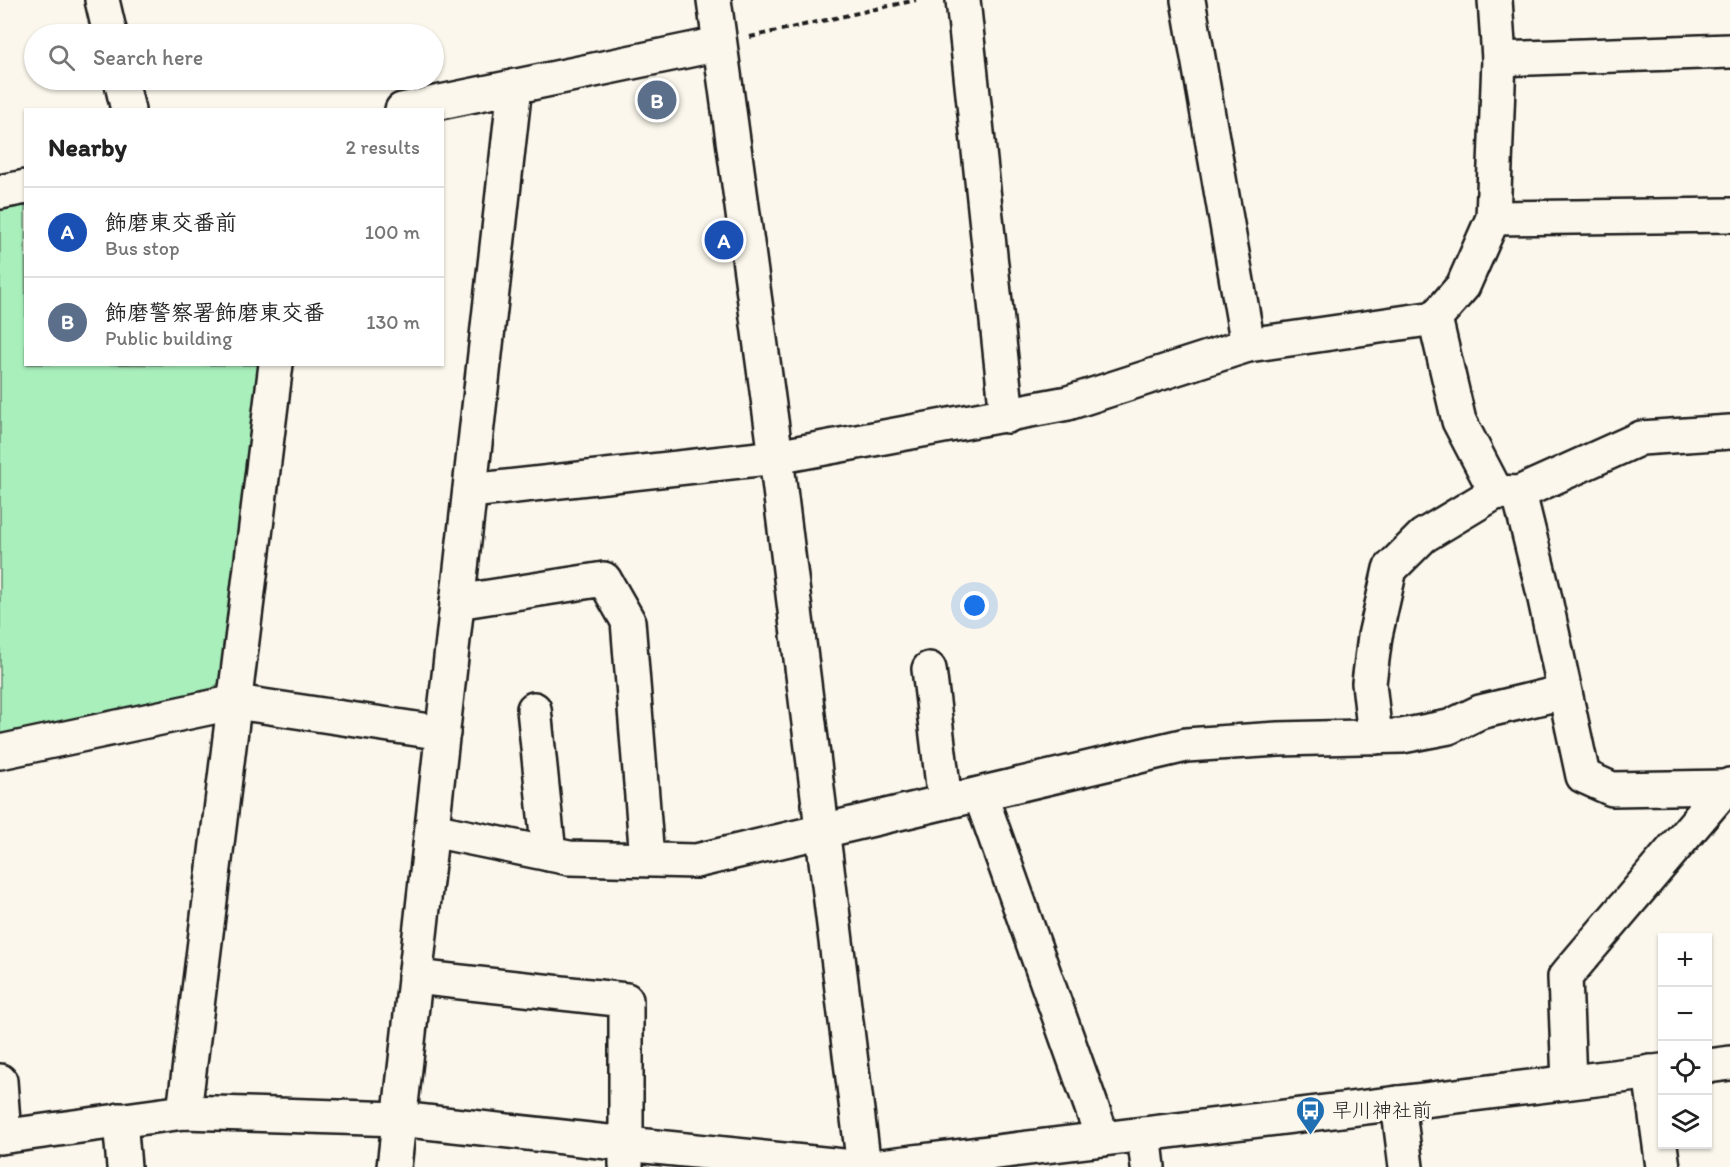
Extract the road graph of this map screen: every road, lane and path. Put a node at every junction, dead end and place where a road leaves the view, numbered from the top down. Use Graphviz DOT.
graph roads {
  1 [pos="102,0"];
  2 [pos="714,0"];
  3 [pos="916,0"];
  4 [pos="963,0"];
  5 [pos="1188,0"];
  6 [pos="1495,0"];
  7 [pos="108,24"];
  8 [pos="719,44"];
  9 [pos="1730,51"];
  10 [pos="1499,60"];
  11 [pos="515,86"];
  12 [pos="123,90"];
  13 [pos="128,108"];
  14 [pos="411,108"];
  15 [pos="24,187"];
  16 [pos="0,192"];
  17 [pos="1730,215"];
  18 [pos="1493,218"];
  19 [pos="1435,318"];
  20 [pos="1248,345"];
  21 [pos="276,366"];
  22 [pos="1007,416"];
  23 [pos="1730,432"];
  24 [pos="776,458"];
  25 [pos="470,491"];
  26 [pos="1508,493"];
  27 [pos="457,602"];
  28 [pos="929,669"];
  29 [pos="1564,692"];
  30 [pos="236,702"];
  31 [pos="534,709"];
  32 [pos="443,733"];
  33 [pos="1375,737"];
  34 [pos="0,752"];
  35 [pos="1728,787"];
  36 [pos="980,794"];
  37 [pos="945,802"];
  38 [pos="432,830"];
  39 [pos="822,831"];
  40 [pos="549,854"];
  41 [pos="647,859"];
  42 [pos="415,977"];
  43 [pos="1730,1063"];
  44 [pos="1712,1065"];
  45 [pos="1656,1072"];
  46 [pos="0,1081"];
  47 [pos="1569,1082"];
  48 [pos="1398,1103"];
  49 [pos="184,1112"];
  50 [pos="399,1119"];
  51 [pos="120,1120"];
  52 [pos="1144,1134"];
  53 [pos="2,1136"];
  54 [pos="1103,1139"];
  55 [pos="626,1156"];
  56 [pos="124,1167"];
  57 [pos="394,1167"];
  58 [pos="853,1167"];
  59 [pos="864,1167"];
  60 [pos="873,1167"];
  61 [pos="1148,1167"];
  62 [pos="1406,1167"];
  63 [pos="1663,1167"];
  1 -- 7 [label="street"];
  2 -- 8 [label="street"];
  3 -- 8 [label="path"];
  4 -- 22 [label="street"];
  5 -- 20 [label="street"];
  6 -- 10 [label="street"];
  8 -- 11 [label="street"];
  8 -- 24 [label="street"];
  9 -- 10 [label="street"];
  10 -- 18 [label="street"];
  11 -- 14 [label="street"];
  11 -- 25 [label="street"];
  12 -- 13 [label="street"];
  15 -- 16 [label="street"];
  17 -- 18 [label="street"];
  18 -- 19 [label="street"];
  19 -- 20 [label="street"];
  19 -- 26 [label="street"];
  20 -- 22 [label="street"];
  21 -- 30 [label="street"];
  22 -- 24 [label="street"];
  23 -- 26 [label="street"];
  24 -- 25 [label="street"];
  24 -- 39 [label="street"];
  25 -- 27 [label="street"];
  26 -- 29 [label="street"];
  26 -- 33 [label="street"];
  27 -- 32 [label="street"];
  27 -- 41 [label="street"];
  28 -- 37 [label="street"];
  29 -- 33 [label="street"];
  29 -- 35 [label="street"];
  30 -- 32 [label="street"];
  30 -- 34 [label="street"];
  30 -- 49 [label="street"];
  31 -- 40 [label="street"];
  32 -- 38 [label="street"];
  33 -- 36 [label="street"];
  35 -- 47 [label="street"];
  36 -- 37 [label="street"];
  36 -- 54 [label="street"];
  37 -- 39 [label="street"];
  38 -- 40 [label="street"];
  38 -- 42 [label="street"];
  39 -- 41 [label="street"];
  39 -- 59 [label="street"];
  40 -- 41 [label="street"];
  42 -- 50 [label="street"];
  42 -- 55 [label="street"];
  43 -- 44 [label="street"];
  45 -- 47 [label="street"];
  45 -- 63 [label="street"];
  46 -- 53 [label="street"];
  47 -- 48 [label="street"];
  48 -- 52 [label="street"];
  48 -- 62 [label="street"];
  49 -- 50 [label="street"];
  49 -- 51 [label="street"];
  50 -- 55 [label="street"];
  50 -- 57 [label="street"];
  51 -- 53 [label="street"];
  51 -- 56 [label="street"];
  52 -- 54 [label="street"];
  52 -- 61 [label="street"];
  54 -- 60 [label="street"];
  55 -- 58 [label="street"];
}
